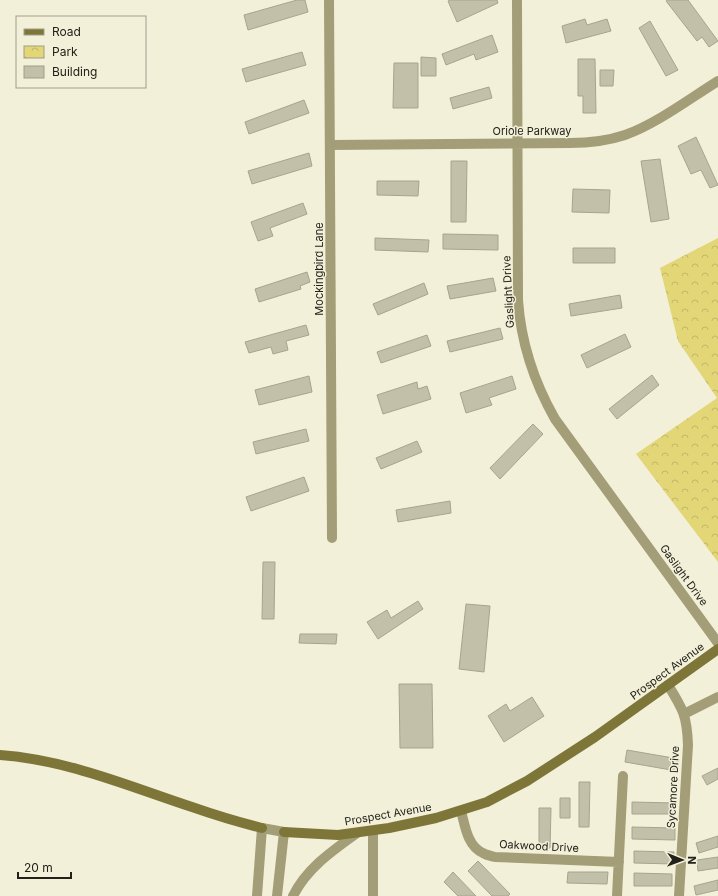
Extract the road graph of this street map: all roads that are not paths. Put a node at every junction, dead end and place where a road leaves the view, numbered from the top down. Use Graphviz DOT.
graph roads {
  1 [pos="329,0"];
  2 [pos="517,0"];
  3 [pos="718,81"];
  4 [pos="518,143"];
  5 [pos="330,145"];
  6 [pos="332,538"];
  7 [pos="718,642"];
  8 [pos="718,649"];
  9 [pos="668,685"];
  10 [pos="718,697"];
  11 [pos="684,714"];
  12 [pos="0,755"];
  13 [pos="622,776"];
  14 [pos="461,811"];
  15 [pos="262,828"];
  16 [pos="373,831"];
  17 [pos="284,832"];
  18 [pos="357,833"];
  19 [pos="619,862"];
  20 [pos="257,896"];
  21 [pos="277,896"];
  22 [pos="293,896"];
  23 [pos="374,896"];
  24 [pos="617,896"];
  25 [pos="679,896"];
  1 -- 5 [label="street, Mockingbird Lane"];
  2 -- 4 [label="street, Gaslight Drive"];
  3 -- 4 [label="street, Oriole Parkway"];
  4 -- 5 [label="street, Oriole Parkway"];
  4 -- 7 [label="street, Gaslight Drive"];
  5 -- 6 [label="street, Mockingbird Lane"];
  8 -- 9 [label="main road, Prospect Avenue"];
  9 -- 11 [label="street, Sycamore Drive"];
  9 -- 14 [label="main road, Prospect Avenue"];
  10 -- 11 [label="street"];
  11 -- 25 [label="street, Sycamore Drive"];
  12 -- 15 [label="main road, Prospect Avenue"];
  13 -- 19 [label="street"];
  14 -- 16 [label="main road, Prospect Avenue"];
  14 -- 19 [label="street, Oakwood Drive"];
  15 -- 17 [label="street, Prospect Avenue"];
  15 -- 20 [label="street"];
  16 -- 18 [label="main road, Prospect Avenue"];
  16 -- 23 [label="street"];
  17 -- 18 [label="main road, Prospect Avenue"];
  17 -- 21 [label="street"];
  18 -- 22 [label="street"];
  19 -- 24 [label="street"];
}
